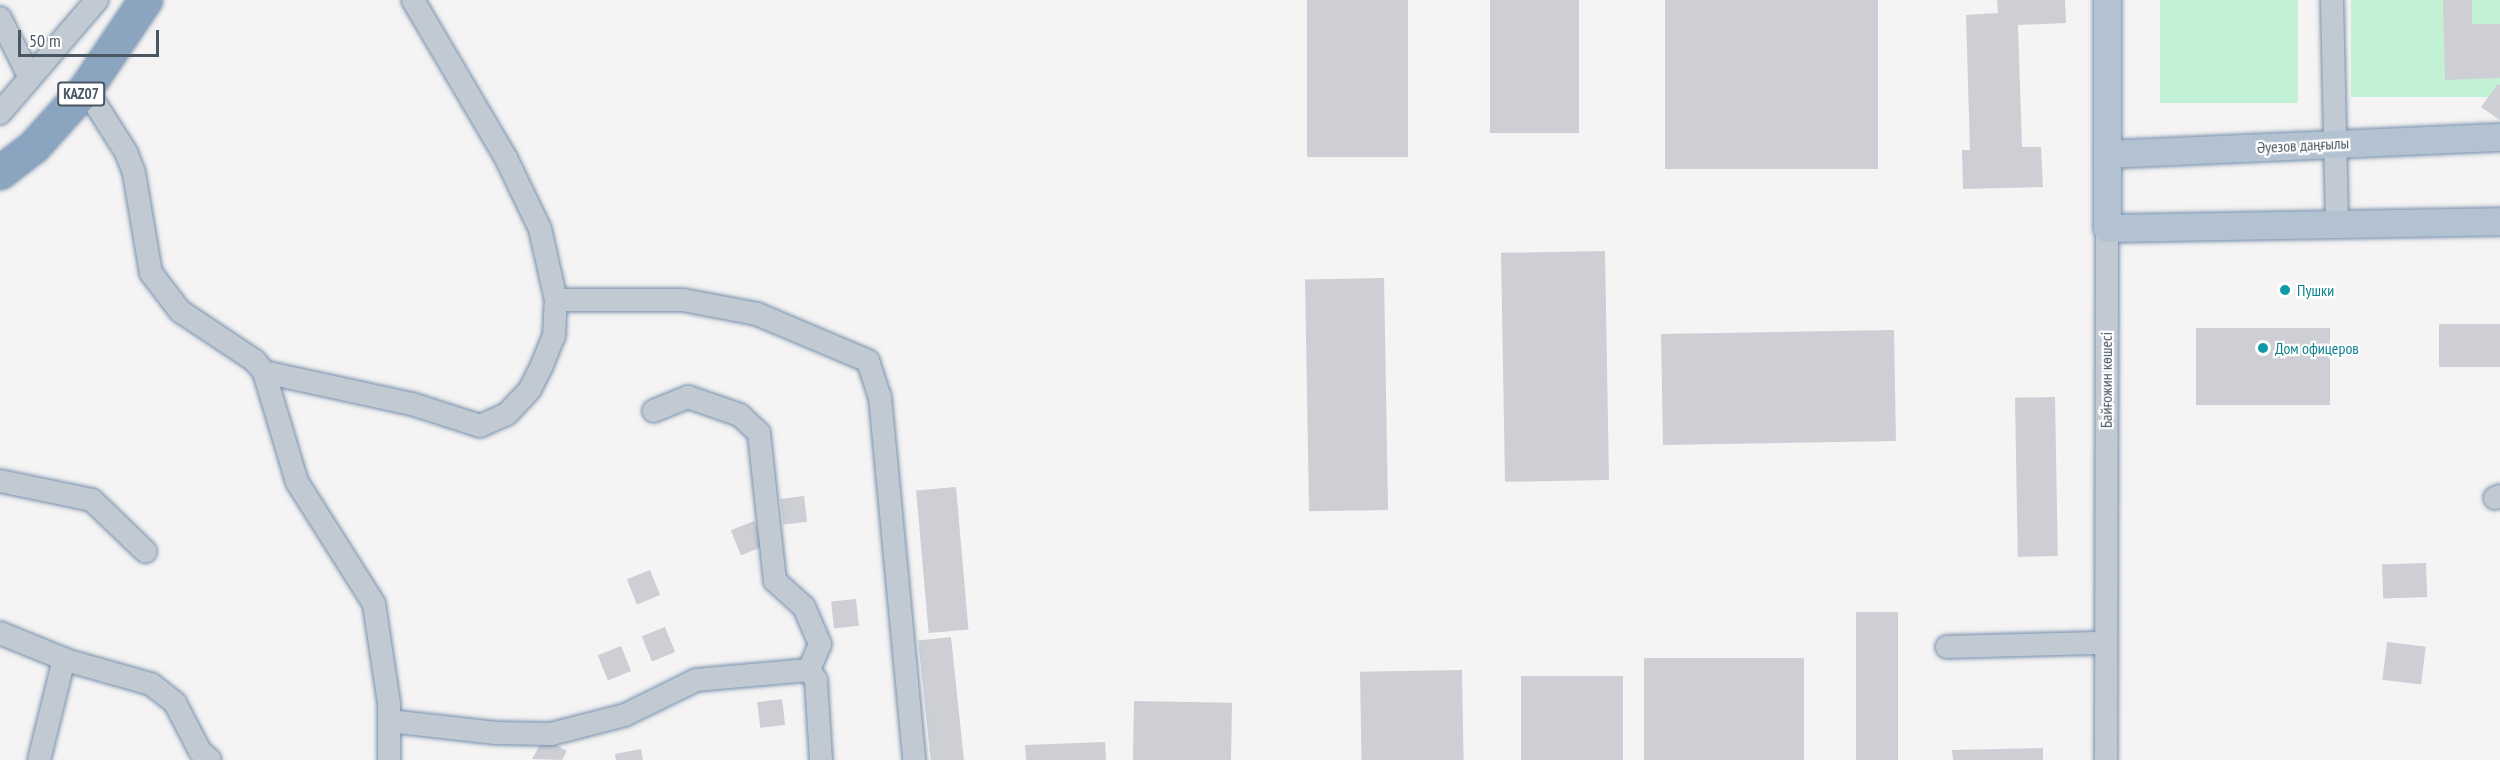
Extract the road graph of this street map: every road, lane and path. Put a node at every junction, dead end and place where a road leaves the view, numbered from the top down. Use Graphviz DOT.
graph roads {
  1 [pos="97,0"];
  2 [pos="146,0"];
  3 [pos="413,0"];
  4 [pos="2107,0"];
  5 [pos="2332,0"];
  6 [pos="0,18"];
  7 [pos="30,78"];
  8 [pos="86,89"];
  9 [pos="0,113"];
  10 [pos="2500,136"];
  11 [pos="2335,144"];
  12 [pos="2107,154"];
  13 [pos="0,172"];
  14 [pos="2500,221"];
  15 [pos="2337,223"];
  16 [pos="2107,228"];
  17 [pos="556,300"];
  18 [pos="264,372"];
  19 [pos="654,411"];
  20 [pos="0,481"];
  21 [pos="145,551"];
  22 [pos="0,633"];
  23 [pos="2105,643"];
  24 [pos="1947,647"];
  25 [pos="64,659"];
  26 [pos="809,670"];
  27 [pos="388,721"];
  28 [pos="201,757"];
  29 [pos="39,760"];
  30 [pos="389,760"];
  31 [pos="821,760"];
  32 [pos="914,760"];
  33 [pos="2106,760"];
  1 -- 7 [label="street"];
  2 -- 8 [label="highway, KAZ07"];
  3 -- 17 [label="street"];
  4 -- 12 [label="main road, Байғожин көшесі"];
  5 -- 11 [label="street"];
  6 -- 7 [label="street"];
  7 -- 9 [label="street"];
  8 -- 13 [label="highway, KAZ07"];
  8 -- 18 [label="street"];
  10 -- 11 [label="main road, Әуезов даңғылы"];
  11 -- 12 [label="main road, Әуезов даңғылы"];
  11 -- 15 [label="street"];
  12 -- 16 [label="main road, Байғожин көшесі"];
  14 -- 15 [label="main road"];
  15 -- 16 [label="main road"];
  16 -- 23 [label="street, Байғожин көшесі"];
  17 -- 18 [label="street"];
  17 -- 32 [label="street"];
  18 -- 27 [label="street"];
  19 -- 26 [label="street"];
  20 -- 21 [label="street"];
  22 -- 25 [label="street"];
  23 -- 24 [label="street"];
  23 -- 33 [label="street, Байғожин көшесі"];
  25 -- 28 [label="street"];
  25 -- 29 [label="street"];
  26 -- 27 [label="street"];
  26 -- 31 [label="street"];
  27 -- 30 [label="street"];
}
